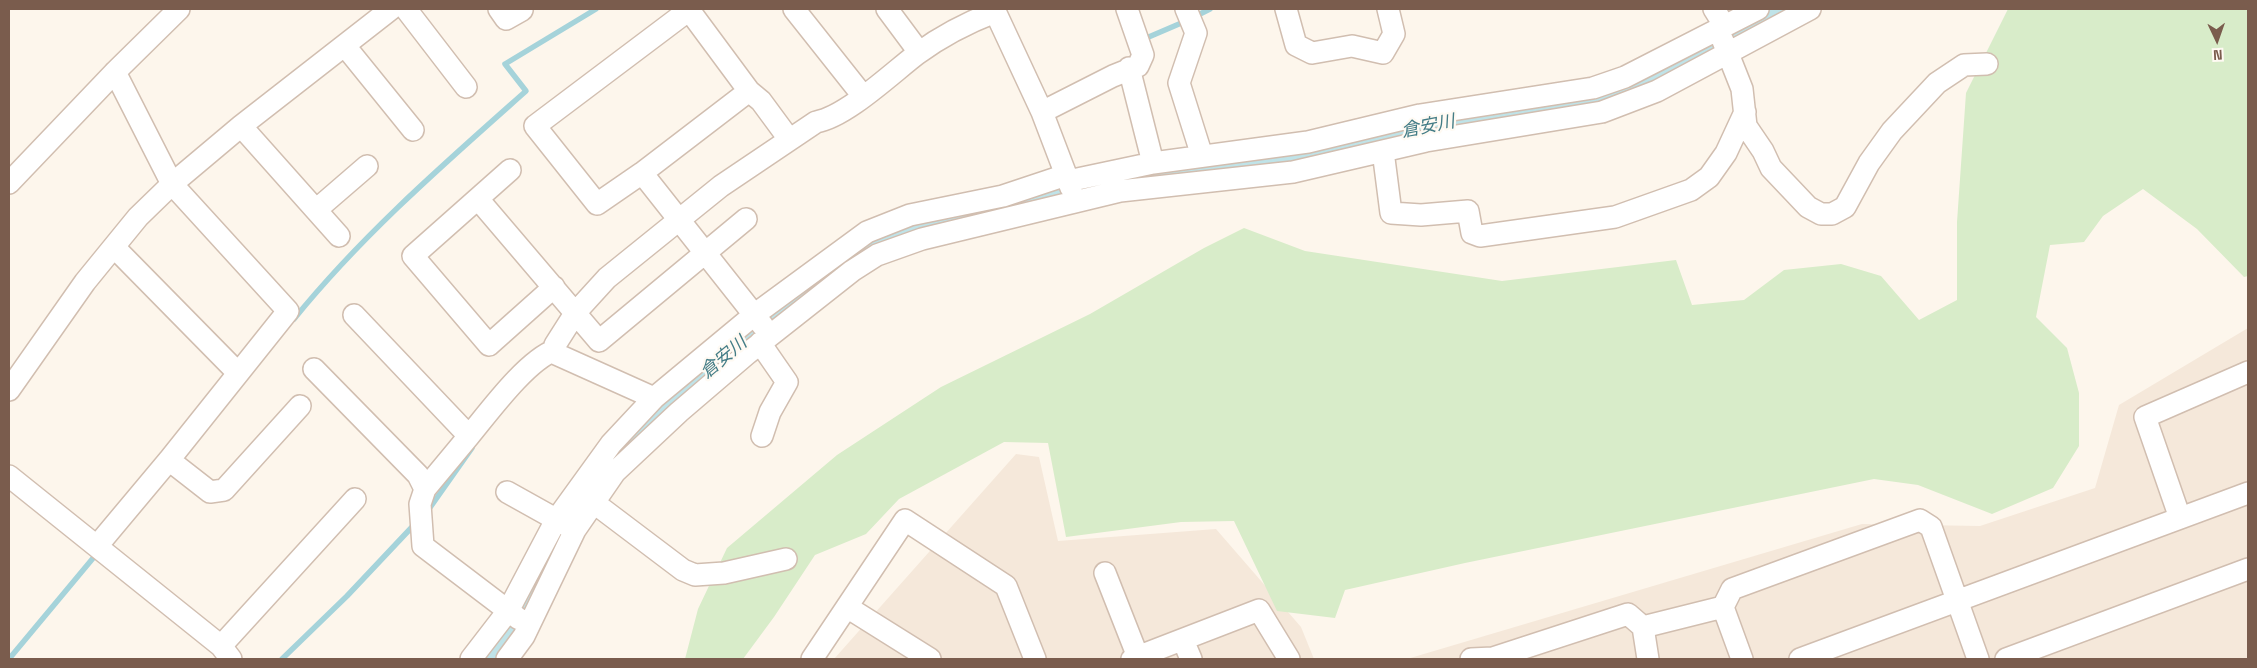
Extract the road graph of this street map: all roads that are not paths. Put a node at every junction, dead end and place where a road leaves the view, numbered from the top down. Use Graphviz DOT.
graph roads {
  1 [pos="179,9"];
  2 [pos="391,9"];
  3 [pos="406,9"];
  4 [pos="499,9"];
  5 [pos="794,9"];
  6 [pos="887,9"];
  7 [pos="1127,9"];
  8 [pos="1286,9"];
  9 [pos="1388,9"];
  10 [pos="1758,9"];
  11 [pos="1810,9"];
  12 [pos="522,10"];
  13 [pos="992,12"];
  14 [pos="1189,15"];
  15 [pos="1719,21"];
  16 [pos="345,46"];
  17 [pos="916,48"];
  18 [pos="1728,54"];
  19 [pos="1987,64"];
  20 [pos="1129,68"];
  21 [pos="118,76"];
  22 [pos="466,87"];
  23 [pos="749,91"];
  24 [pos="862,96"];
  25 [pos="1042,112"];
  26 [pos="1745,112"];
  27 [pos="241,126"];
  28 [pos="413,130"];
  29 [pos="789,140"];
  30 [pos="1383,151"];
  31 [pos="1202,156"];
  32 [pos="1152,163"];
  33 [pos="367,166"];
  34 [pos="510,170"];
  35 [pos="642,173"];
  36 [pos="1067,178"];
  37 [pos="1126,180"];
  38 [pos="9,183"];
  39 [pos="172,184"];
  40 [pos="478,199"];
  41 [pos="1076,202"];
  42 [pos="316,210"];
  43 [pos="678,217"];
  44 [pos="746,219"];
  45 [pos="339,236"];
  46 [pos="114,247"];
  47 [pos="704,254"];
  48 [pos="554,287"];
  49 [pos="576,312"];
  50 [pos="354,315"];
  51 [pos="761,328"];
  52 [pos="552,352"];
  53 [pos="314,369"];
  54 [pos="2248,372"];
  55 [pos="238,373"];
  56 [pos="9,390"];
  57 [pos="654,398"];
  58 [pos="300,406"];
  59 [pos="469,436"];
  60 [pos="762,436"];
  61 [pos="173,463"];
  62 [pos="9,476"];
  63 [pos="425,489"];
  64 [pos="507,492"];
  65 [pos="2248,493"];
  66 [pos="355,500"];
  67 [pos="594,502"];
  68 [pos="2180,518"];
  69 [pos="566,525"];
  70 [pos="97,546"];
  71 [pos="786,560"];
  72 [pos="2248,568"];
  73 [pos="1105,573"];
  74 [pos="1958,600"];
  75 [pos="847,607"];
  76 [pos="1723,607"];
  77 [pos="518,623"];
  78 [pos="1643,627"];
  79 [pos="1183,640"];
  80 [pos="226,653"];
  81 [pos="1135,658"];
  82 [pos="1493,658"];
  83 [pos="471,659"];
  84 [pos="507,659"];
  85 [pos="812,659"];
  86 [pos="930,659"];
  87 [pos="1035,659"];
  88 [pos="1191,659"];
  89 [pos="1288,659"];
  90 [pos="1471,659"];
  91 [pos="1648,659"];
  92 [pos="1742,659"];
  93 [pos="1800,659"];
  94 [pos="1978,659"];
  95 [pos="2006,659"];
  1 -- 21 [label="street"];
  2 -- 16 [label="street"];
  3 -- 22 [label="street"];
  4 -- 12 [label="street"];
  5 -- 24 [label="street"];
  6 -- 17 [label="street"];
  7 -- 20 [label="street"];
  8 -- 9 [label="street"];
  10 -- 15 [label="street"];
  11 -- 18 [label="street"];
  13 -- 17 [label="street"];
  13 -- 25 [label="street"];
  14 -- 31 [label="street"];
  15 -- 18 [label="street"];
  15 -- 31 [label="street"];
  16 -- 27 [label="street"];
  16 -- 28 [label="street"];
  17 -- 24 [label="street"];
  18 -- 26 [label="street"];
  18 -- 30 [label="street"];
  19 -- 26 [label="street"];
  20 -- 25 [label="street"];
  20 -- 32 [label="street"];
  21 -- 38 [label="street"];
  21 -- 39 [label="street"];
  23 -- 29 [label="street"];
  23 -- 35 [label="street"];
  23 -- 35 [label="street"];
  24 -- 29 [label="street"];
  25 -- 36 [label="street"];
  26 -- 30 [label="street"];
  27 -- 39 [label="street"];
  27 -- 42 [label="street"];
  29 -- 43 [label="street"];
  30 -- 37 [label="street"];
  31 -- 32 [label="street"];
  32 -- 37 [label="street"];
  33 -- 42 [label="street"];
  34 -- 40 [label="street"];
  35 -- 43 [label="street"];
  36 -- 37 [label="street"];
  36 -- 41 [label="street"];
  36 -- 51 [label="street"];
  37 -- 41 [label="street"];
  39 -- 46 [label="street"];
  39 -- 55 [label="street"];
  40 -- 48 [label="street"];
  40 -- 48 [label="street"];
  41 -- 51 [label="street"];
  42 -- 45 [label="street"];
  43 -- 47 [label="street"];
  43 -- 49 [label="street"];
  44 -- 47 [label="street"];
  46 -- 55 [label="street"];
  46 -- 56 [label="street"];
  47 -- 49 [label="street"];
  47 -- 51 [label="street"];
  48 -- 49 [label="street"];
  49 -- 52 [label="street"];
  50 -- 59 [label="street"];
  51 -- 57 [label="street"];
  51 -- 60 [label="street"];
  51 -- 67 [label="street"];
  52 -- 57 [label="street"];
  52 -- 59 [label="street"];
  53 -- 63 [label="street"];
  54 -- 68 [label="street"];
  55 -- 61 [label="street"];
  57 -- 69 [label="street"];
  58 -- 61 [label="street"];
  59 -- 63 [label="street"];
  61 -- 70 [label="street"];
  62 -- 70 [label="street"];
  63 -- 77 [label="street"];
  64 -- 69 [label="street"];
  65 -- 68 [label="street"];
  66 -- 80 [label="street"];
  67 -- 69 [label="street"];
  67 -- 71 [label="street"];
  68 -- 74 [label="street"];
  69 -- 77 [label="street"];
  69 -- 77 [label="street"];
  70 -- 80 [label="street"];
  72 -- 95 [label="street"];
  73 -- 81 [label="street"];
  74 -- 76 [label="street"];
  74 -- 93 [label="street"];
  74 -- 94 [label="street"];
  75 -- 85 [label="street"];
  75 -- 86 [label="street"];
  75 -- 87 [label="street"];
  76 -- 78 [label="street"];
  76 -- 92 [label="street"];
  77 -- 83 [label="street"];
  77 -- 84 [label="street"];
  78 -- 82 [label="street"];
  78 -- 91 [label="street"];
  79 -- 81 [label="street"];
  79 -- 88 [label="street"];
  79 -- 89 [label="street"];
  82 -- 90 [label="street"];
}
